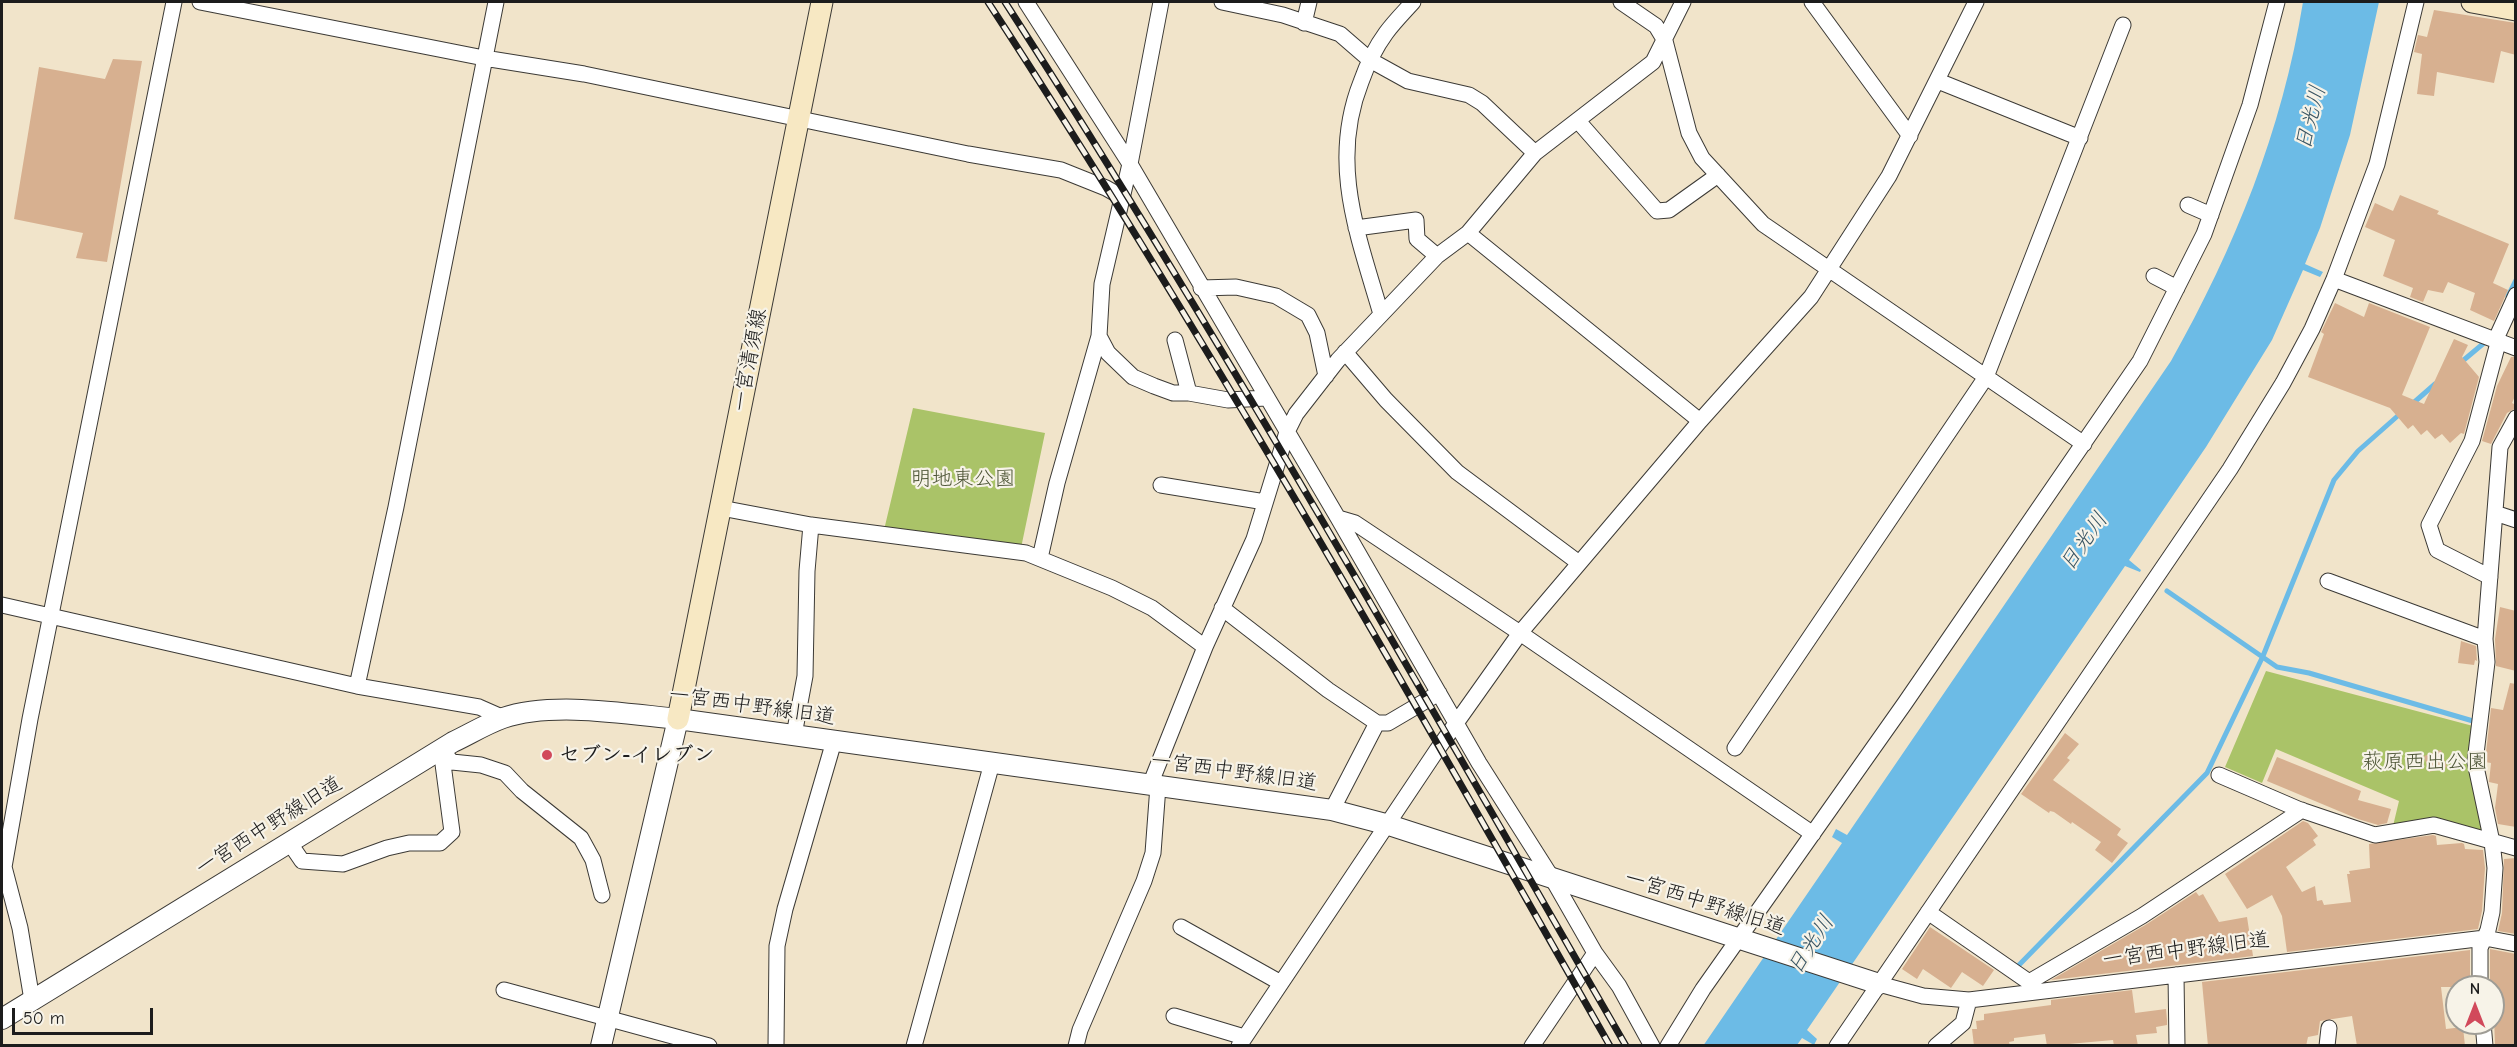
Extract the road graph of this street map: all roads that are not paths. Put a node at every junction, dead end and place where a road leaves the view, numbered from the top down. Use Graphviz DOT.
graph roads {
  1 [pos="174,2"];
  2 [pos="200,2"];
  3 [pos="496,2"];
  4 [pos="822,2"];
  5 [pos="1026,2"];
  6 [pos="1161,2"];
  7 [pos="1222,2"];
  8 [pos="1309,2"];
  9 [pos="1413,2"];
  10 [pos="1621,2"];
  11 [pos="1683,2"];
  12 [pos="1812,2"];
  13 [pos="1976,2"];
  14 [pos="2277,2"];
  15 [pos="2416,2"];
  16 [pos="2472,2"];
  17 [pos="1249,5"];
  18 [pos="2516,10"];
  19 [pos="1304,22"];
  20 [pos="2123,25"];
  21 [pos="1665,41"];
  22 [pos="484,58"];
  23 [pos="1370,60"];
  24 [pos="1938,81"];
  25 [pos="798,118"];
  26 [pos="1578,121"];
  27 [pos="1910,136"];
  28 [pos="2080,138"];
  29 [pos="1535,153"];
  30 [pos="1130,164"];
  31 [pos="1718,174"];
  32 [pos="1120,196"];
  33 [pos="2188,205"];
  34 [pos="2211,215"];
  35 [pos="1356,228"];
  36 [pos="1468,233"];
  37 [pos="1437,256"];
  38 [pos="1829,269"];
  39 [pos="2154,276"];
  40 [pos="2334,279"];
  41 [pos="1201,288"];
  42 [pos="2177,288"];
  43 [pos="2516,295"];
  44 [pos="1381,314"];
  45 [pos="1099,336"];
  46 [pos="1175,340"];
  47 [pos="2496,342"];
  48 [pos="2516,348"];
  49 [pos="1345,352"];
  50 [pos="1326,376"];
  51 [pos="1986,377"];
  52 [pos="1189,393"];
  53 [pos="1266,398"];
  54 [pos="2516,418"];
  55 [pos="1700,421"];
  56 [pos="1287,432"];
  57 [pos="2084,444"];
  58 [pos="1161,485"];
  59 [pos="1265,502"];
  60 [pos="720,508"];
  61 [pos="2495,513"];
  62 [pos="1338,518"];
  63 [pos="2516,520"];
  64 [pos="812,525"];
  65 [pos="1040,558"];
  66 [pos="1579,563"];
  67 [pos="2490,577"];
  68 [pos="2328,581"];
  69 [pos="2,605"];
  70 [pos="1222,608"];
  71 [pos="50,616"];
  72 [pos="1520,633"];
  73 [pos="2485,639"];
  74 [pos="1205,647"];
  75 [pos="357,686"];
  76 [pos="1439,693"];
  77 [pos="504,718"];
  78 [pos="678,720"];
  79 [pos="1377,723"];
  80 [pos="1457,723"];
  81 [pos="794,735"];
  82 [pos="834,741"];
  83 [pos="1735,748"];
  84 [pos="441,749"];
  85 [pos="993,763"];
  86 [pos="2219,775"];
  87 [pos="1154,785"];
  88 [pos="1332,810"];
  89 [pos="2302,810"];
  90 [pos="1389,825"];
  91 [pos="1813,834"];
  92 [pos="289,842"];
  93 [pos="2492,842"];
  94 [pos="2516,848"];
  95 [pos="1552,878"];
  96 [pos="602,895"];
  97 [pos="1928,912"];
  98 [pos="1181,927"];
  99 [pos="2485,938"];
  100 [pos="1739,939"];
  101 [pos="2516,944"];
  102 [pos="1595,953"];
  103 [pos="2176,975"];
  104 [pos="2480,975"];
  105 [pos="1281,983"];
  106 [pos="1879,984"];
  107 [pos="2030,988"];
  108 [pos="504,990"];
  109 [pos="32,1000"];
  110 [pos="1969,1000"];
  111 [pos="1174,1016"];
  112 [pos="607,1018"];
  113 [pos="2,1019"];
  114 [pos="2329,1028"];
  115 [pos="1241,1041"];
  116 [pos="1646,1042"];
  117 [pos="601,1046"];
  118 [pos="709,1046"];
  119 [pos="776,1046"];
  120 [pos="914,1046"];
  121 [pos="1076,1046"];
  122 [pos="1532,1046"];
  123 [pos="1668,1046"];
  124 [pos="1837,1046"];
  125 [pos="1936,1046"];
  126 [pos="2176,1046"];
  127 [pos="2327,1046"];
  1 -- 71 [label="street"];
  2 -- 22 [label="street"];
  3 -- 22 [label="street"];
  4 -- 25 [label="main road, 一宮清須線"];
  5 -- 30 [label="street"];
  6 -- 30 [label="street"];
  7 -- 17 [label="street"];
  8 -- 19 [label="street"];
  9 -- 23 [label="street"];
  10 -- 21 [label="street"];
  11 -- 21 [label="street"];
  12 -- 27 [label="street"];
  13 -- 24 [label="street"];
  14 -- 34 [label="street"];
  15 -- 40 [label="street"];
  16 -- 18 [label="main road"];
  17 -- 19 [label="street"];
  19 -- 23 [label="street"];
  20 -- 28 [label="street"];
  21 -- 26 [label="street"];
  21 -- 31 [label="street"];
  22 -- 25 [label="street"];
  22 -- 75 [label="street"];
  23 -- 29 [label="street"];
  23 -- 35 [label="street"];
  24 -- 27 [label="street"];
  24 -- 28 [label="street"];
  25 -- 32 [label="street"];
  25 -- 60 [label="main road, 一宮清須線"];
  26 -- 29 [label="street"];
  26 -- 31 [label="street"];
  27 -- 38 [label="street"];
  28 -- 51 [label="street"];
  29 -- 36 [label="street"];
  30 -- 32 [label="street"];
  30 -- 41 [label="street"];
  31 -- 38 [label="street"];
  32 -- 45 [label="street"];
  33 -- 34 [label="street"];
  34 -- 42 [label="street"];
  35 -- 37 [label="street"];
  35 -- 44 [label="street"];
  36 -- 37 [label="street"];
  36 -- 55 [label="street"];
  37 -- 44 [label="street"];
  38 -- 51 [label="street"];
  38 -- 55 [label="street"];
  39 -- 42 [label="street"];
  40 -- 47 [label="street"];
  40 -- 97 [label="street"];
  41 -- 50 [label="street"];
  41 -- 53 [label="street"];
  42 -- 57 [label="street"];
  43 -- 47 [label="street"];
  44 -- 49 [label="street"];
  45 -- 52 [label="street"];
  45 -- 65 [label="street"];
  46 -- 52 [label="street"];
  47 -- 48 [label="street"];
  47 -- 67 [label="street"];
  49 -- 50 [label="street"];
  49 -- 66 [label="street"];
  50 -- 56 [label="street"];
  51 -- 57 [label="street"];
  51 -- 83 [label="street"];
  52 -- 53 [label="street"];
  53 -- 56 [label="street"];
  54 -- 61 [label="street"];
  55 -- 66 [label="street"];
  56 -- 59 [label="street"];
  56 -- 62 [label="street"];
  57 -- 91 [label="street"];
  58 -- 59 [label="street"];
  59 -- 70 [label="street"];
  60 -- 64 [label="street"];
  60 -- 78 [label="main road, 一宮清須線"];
  61 -- 63 [label="street"];
  61 -- 67 [label="street"];
  62 -- 72 [label="street"];
  62 -- 76 [label="street"];
  64 -- 65 [label="street"];
  64 -- 81 [label="street"];
  65 -- 74 [label="street"];
  66 -- 72 [label="street"];
  67 -- 73 [label="street"];
  68 -- 73 [label="street"];
  69 -- 71 [label="street"];
  70 -- 74 [label="street"];
  70 -- 79 [label="street"];
  71 -- 75 [label="street"];
  71 -- 109 [label="street"];
  72 -- 80 [label="street"];
  72 -- 91 [label="street"];
  73 -- 93 [label="street"];
  74 -- 87 [label="street"];
  75 -- 77 [label="street"];
  76 -- 79 [label="street"];
  76 -- 80 [label="street"];
  77 -- 78 [label="street, 一宮西中野線旧道"];
  77 -- 84 [label="street, 一宮西中野線旧道"];
  78 -- 81 [label="street, 一宮西中野線旧道"];
  78 -- 112 [label="street"];
  79 -- 88 [label="street"];
  80 -- 90 [label="street"];
  80 -- 95 [label="street"];
  81 -- 82 [label="street, 一宮西中野線旧道"];
  82 -- 85 [label="street, 一宮西中野線旧道"];
  82 -- 119 [label="street"];
  84 -- 92 [label="street, 一宮西中野線旧道"];
  84 -- 92 [label="street"];
  84 -- 96 [label="street"];
  85 -- 87 [label="street, 一宮西中野線旧道"];
  85 -- 120 [label="street"];
  86 -- 89 [label="street"];
  87 -- 88 [label="street, 一宮西中野線旧道"];
  87 -- 121 [label="street"];
  88 -- 90 [label="street, 一宮西中野線旧道"];
  89 -- 93 [label="street"];
  89 -- 107 [label="street"];
  90 -- 95 [label="street, 一宮西中野線旧道"];
  90 -- 105 [label="street"];
  91 -- 100 [label="street"];
  92 -- 109 [label="street, 一宮西中野線旧道"];
  93 -- 94 [label="street"];
  93 -- 99 [label="street"];
  95 -- 100 [label="street, 一宮西中野線旧道"];
  95 -- 102 [label="street"];
  97 -- 106 [label="street"];
  97 -- 107 [label="street"];
  98 -- 105 [label="street"];
  99 -- 101 [label="street, 一宮西中野線旧道"];
  99 -- 103 [label="street, 一宮西中野線旧道"];
  99 -- 104 [label="street"];
  100 -- 106 [label="street, 一宮西中野線旧道"];
  100 -- 123 [label="street"];
  102 -- 116 [label="street"];
  102 -- 122 [label="street"];
  103 -- 107 [label="street, 一宮西中野線旧道"];
  103 -- 126 [label="street"];
  105 -- 115 [label="street"];
  106 -- 110 [label="street, 一宮西中野線旧道"];
  106 -- 124 [label="street"];
  107 -- 110 [label="street, 一宮西中野線旧道"];
  108 -- 112 [label="street"];
  109 -- 113 [label="street, 一宮西中野線旧道"];
  110 -- 125 [label="street"];
  111 -- 115 [label="street"];
  112 -- 117 [label="street"];
  112 -- 118 [label="street"];
  114 -- 127 [label="street"];
}
